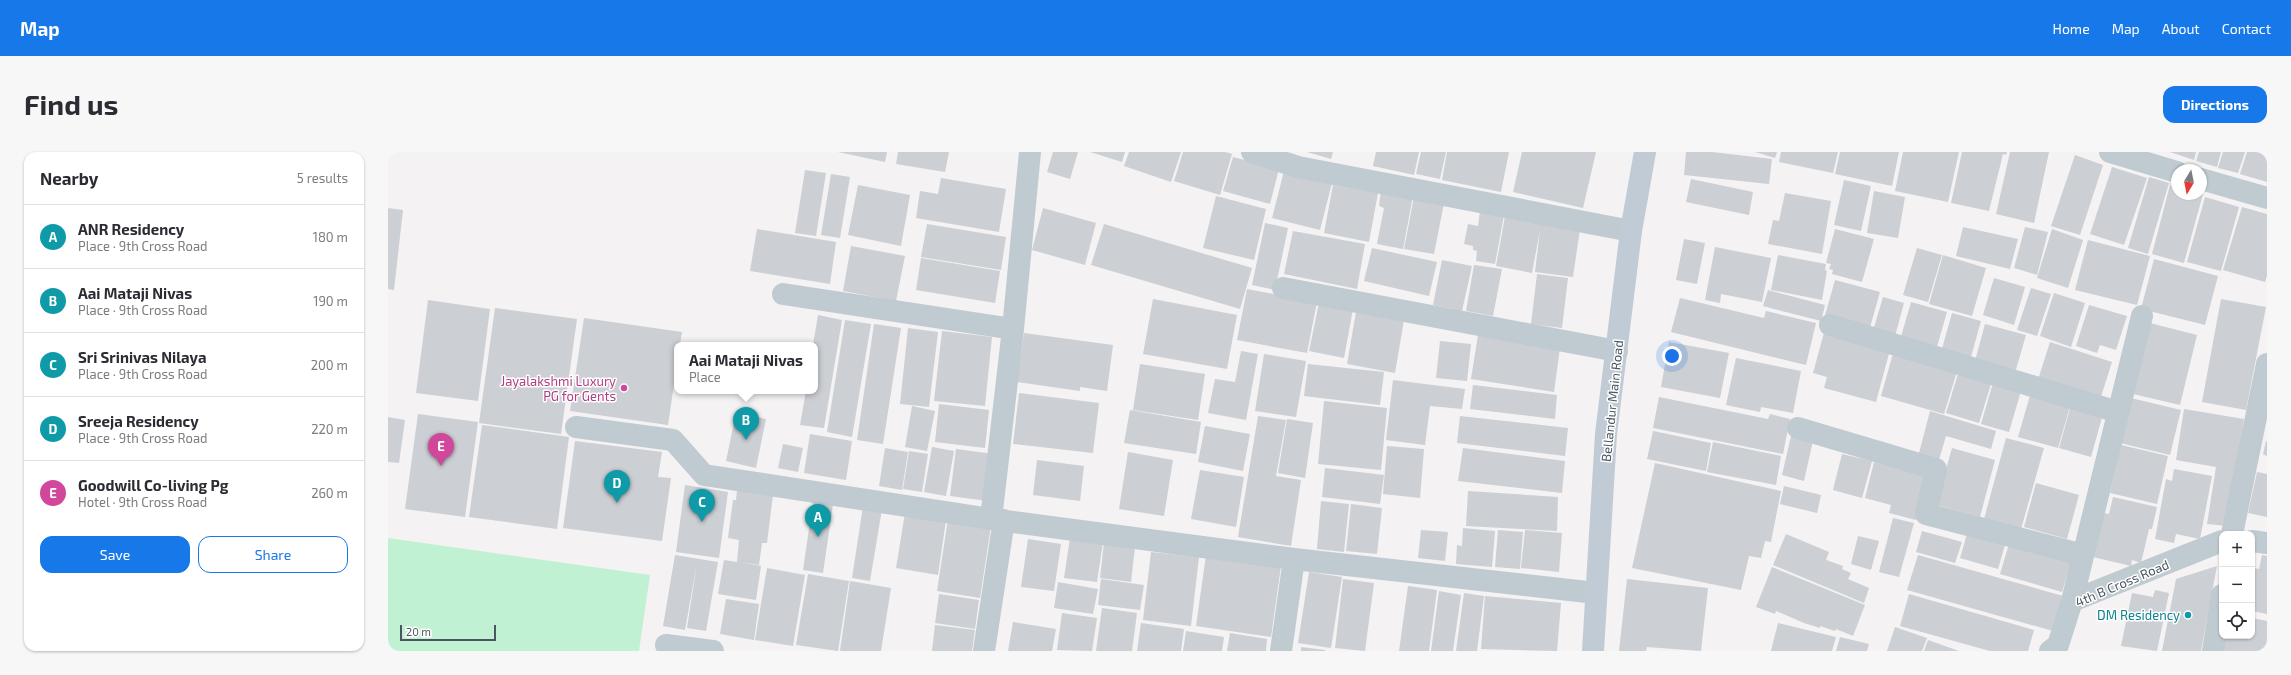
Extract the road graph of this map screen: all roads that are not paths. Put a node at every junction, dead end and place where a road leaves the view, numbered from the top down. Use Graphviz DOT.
graph roads {
  1 [pos="1030,152"];
  2 [pos="1252,152"];
  3 [pos="1645,152"];
  4 [pos="2110,152"];
  5 [pos="2171,170"];
  6 [pos="2207,180"];
  7 [pos="2267,198"];
  8 [pos="1631,231"];
  9 [pos="1283,288"];
  10 [pos="783,294"];
  11 [pos="2142,316"];
  12 [pos="1830,324"];
  13 [pos="1013,329"];
  14 [pos="1617,351"];
  15 [pos="2267,364"];
  16 [pos="2118,412"];
  17 [pos="576,427"];
  18 [pos="1798,428"];
  19 [pos="998,519"];
  20 [pos="2233,531"];
  21 [pos="2255,541"];
  22 [pos="2219,542"];
  23 [pos="2267,543"];
  24 [pos="2083,555"];
  25 [pos="1294,559"];
  26 [pos="1596,593"];
  27 [pos="2072,601"];
  28 [pos="2221,603"];
  29 [pos="666,645"];
  30 [pos="713,651"];
  31 [pos="984,651"];
  32 [pos="1281,651"];
  33 [pos="1593,651"];
  34 [pos="2050,651"];
  35 [pos="2213,651"];
  1 -- 13 [label="street"];
  2 -- 8 [label="street"];
  3 -- 8 [label="street, Bellandur Main Road"];
  4 -- 5 [label="street"];
  6 -- 7 [label="street"];
  8 -- 14 [label="street, Bellandur Main Road"];
  9 -- 14 [label="street"];
  10 -- 13 [label="street"];
  11 -- 16 [label="street"];
  12 -- 16 [label="street"];
  13 -- 19 [label="street"];
  14 -- 26 [label="street, Bellandur Main Road"];
  15 -- 20 [label="street"];
  16 -- 24 [label="street"];
  17 -- 19 [label="street"];
  18 -- 24 [label="street"];
  19 -- 25 [label="street"];
  19 -- 31 [label="street"];
  21 -- 23 [label="street"];
  22 -- 27 [label="street, 4th B Cross Road"];
  24 -- 27 [label="street"];
  25 -- 26 [label="street"];
  25 -- 32 [label="street"];
  26 -- 33 [label="street, Bellandur Main Road"];
  27 -- 34 [label="street, 4th B Cross Road"];
  28 -- 35 [label="street"];
  29 -- 30 [label="street"];
}
